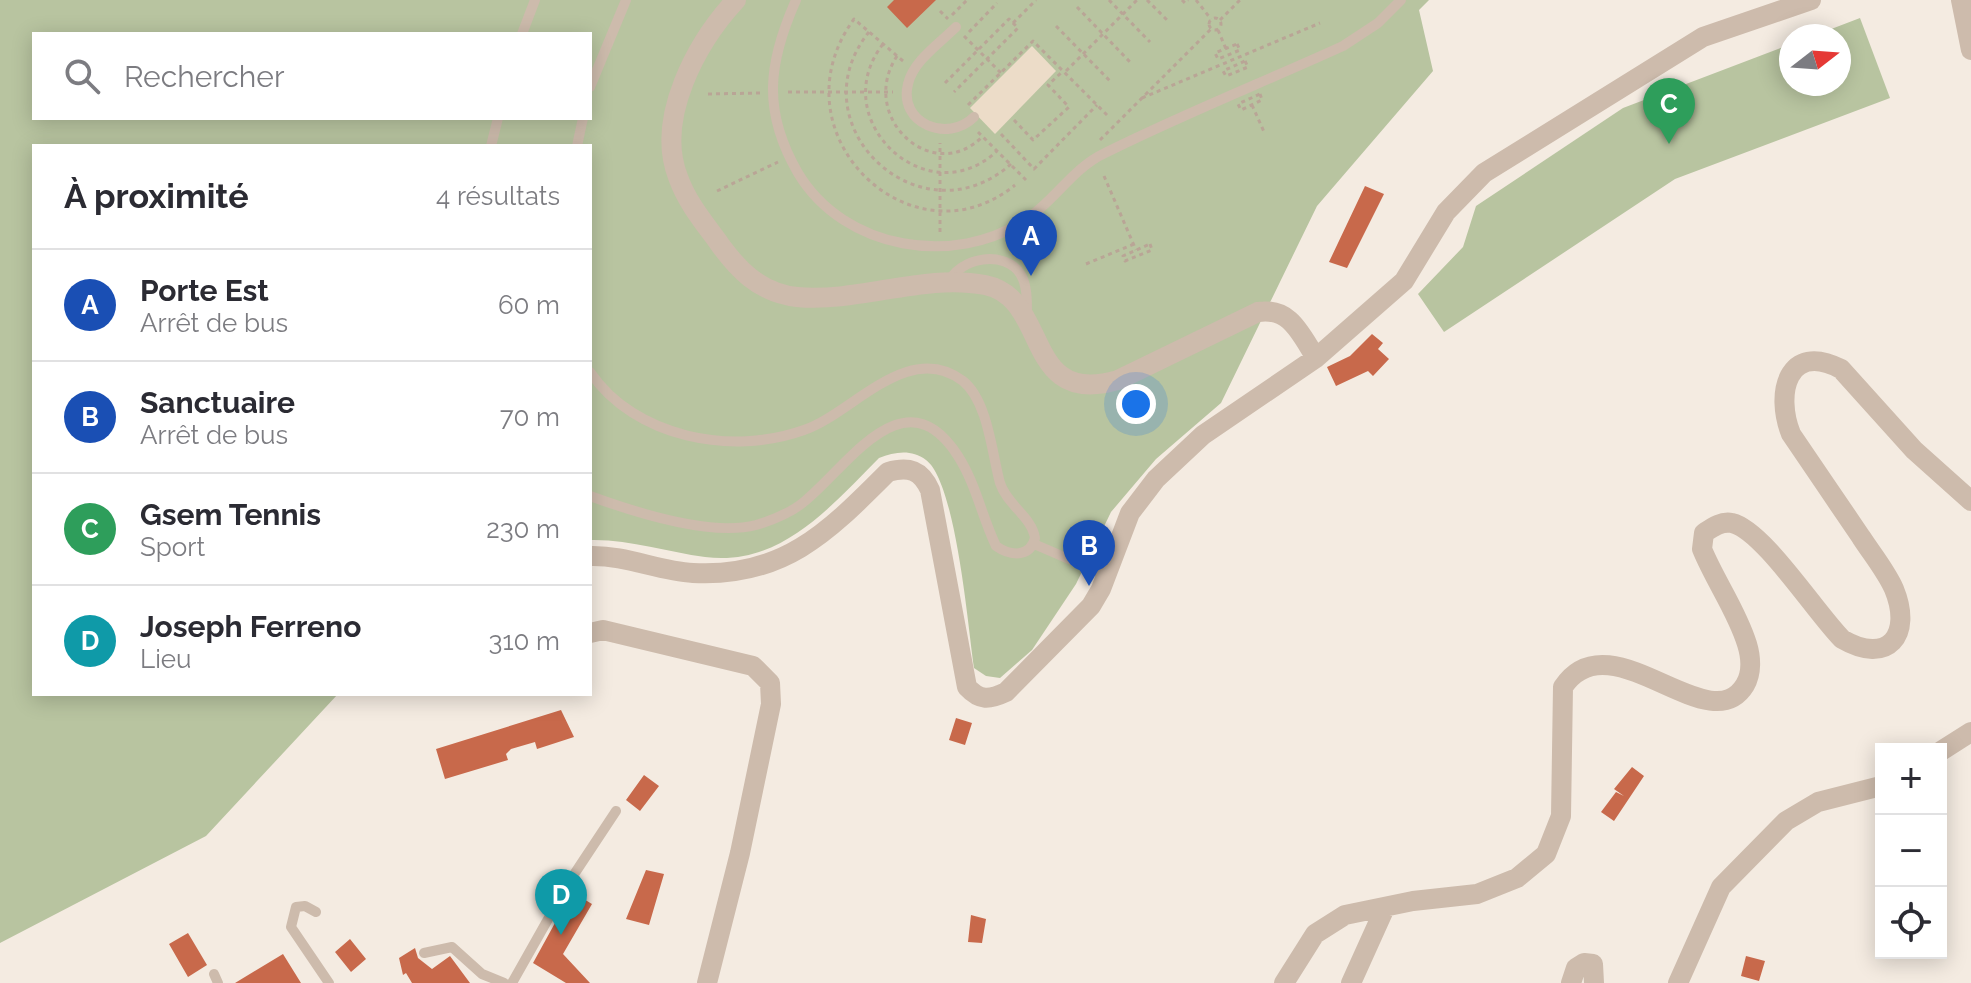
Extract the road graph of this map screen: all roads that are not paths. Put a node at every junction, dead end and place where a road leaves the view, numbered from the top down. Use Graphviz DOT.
graph roads {
  1 [pos="535,0"];
  2 [pos="626,0"];
  3 [pos="736,0"];
  4 [pos="796,0"];
  5 [pos="1401,0"];
  6 [pos="1811,0"];
  7 [pos="1961,0"];
  8 [pos="956,27"];
  9 [pos="523,32"];
  10 [pos="1971,50"];
  11 [pos="592,82"];
  12 [pos="498,120"];
  13 [pos="583,120"];
  14 [pos="972,120"];
  15 [pos="492,144"];
  16 [pos="577,144"];
  17 [pos="948,284"];
  18 [pos="1027,323"];
  19 [pos="1316,358"];
  20 [pos="592,375"];
  21 [pos="592,497"];
  22 [pos="1971,501"];
  23 [pos="1034,544"];
  24 [pos="592,556"];
  25 [pos="1106,575"];
  26 [pos="592,633"];
  27 [pos="1971,732"];
  28 [pos="1947,747"];
  29 [pos="1875,788"];
  30 [pos="616,811"];
  31 [pos="1384,910"];
  32 [pos="316,912"];
  33 [pos="424,953"];
  34 [pos="329,983"];
  35 [pos="504,983"];
  36 [pos="512,983"];
  37 [pos="707,983"];
  38 [pos="1284,983"];
  39 [pos="1351,983"];
  40 [pos="1571,983"];
  41 [pos="1594,983"];
  42 [pos="1678,983"];
  1 -- 9 [label="lane"];
  2 -- 11 [label="lane"];
  3 -- 17 [label="street"];
  4 -- 5 [label="lane"];
  6 -- 19 [label="street"];
  7 -- 10 [label="street"];
  8 -- 14 [label="lane"];
  12 -- 15 [label="lane"];
  13 -- 16 [label="lane"];
  17 -- 18 [label="street"];
  17 -- 18 [label="lane"];
  18 -- 19 [label="street"];
  19 -- 25 [label="street"];
  20 -- 23 [label="lane"];
  21 -- 23 [label="lane"];
  22 -- 31 [label="street"];
  23 -- 25 [label="lane"];
  24 -- 25 [label="street"];
  26 -- 37 [label="street"];
  27 -- 28 [label="street"];
  29 -- 42 [label="street"];
  30 -- 36 [label="lane"];
  31 -- 38 [label="street"];
  31 -- 39 [label="street"];
  32 -- 34 [label="lane"];
  33 -- 35 [label="lane"];
  40 -- 41 [label="street"];
}
